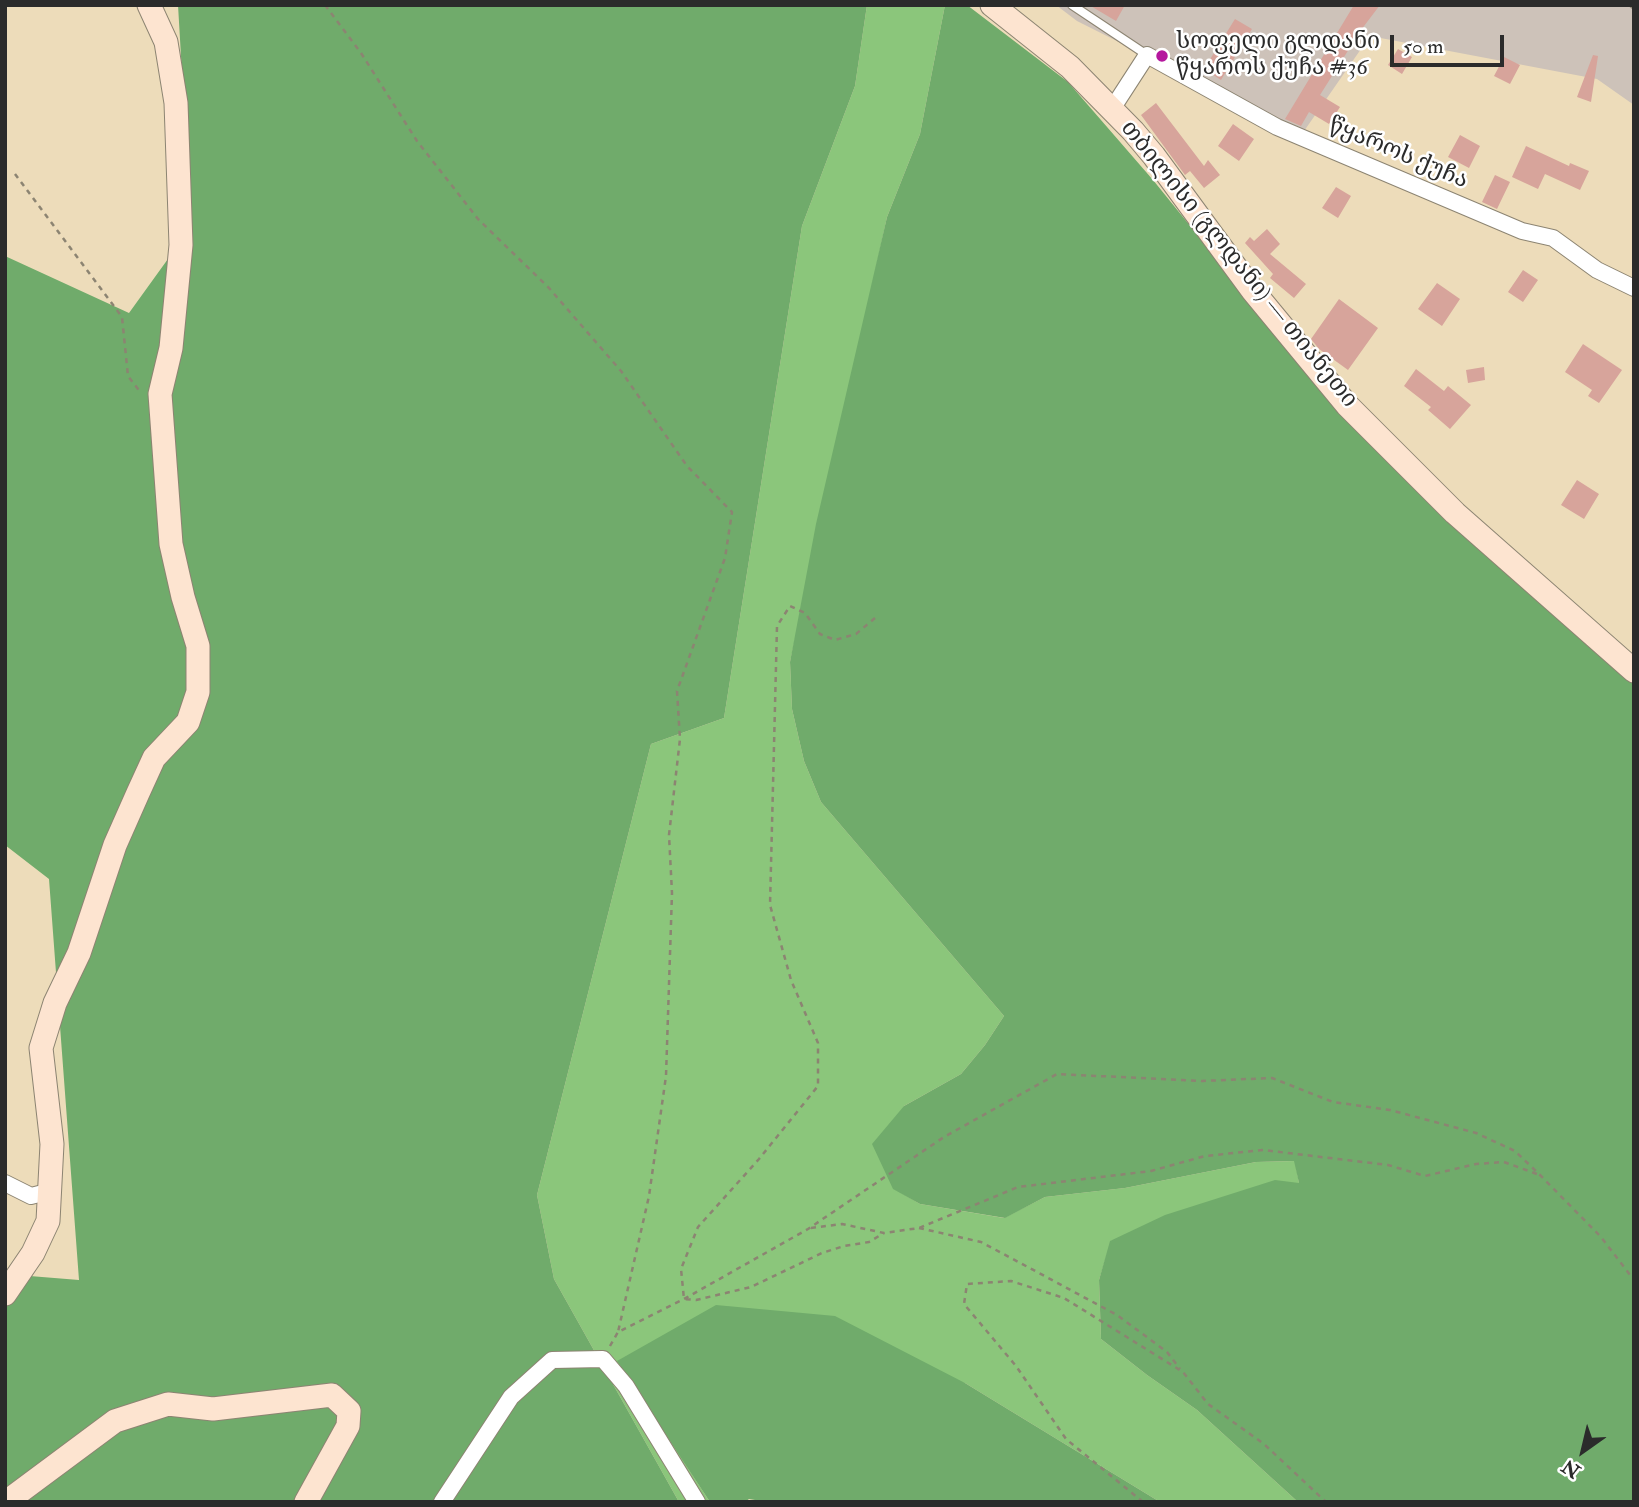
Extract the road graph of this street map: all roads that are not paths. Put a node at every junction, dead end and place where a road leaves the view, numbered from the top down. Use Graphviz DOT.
graph roads {
  1 [pos="149,5"];
  2 [pos="992,5"];
  3 [pos="1072,5"];
  4 [pos="1147,55"];
  5 [pos="1112,109"];
  6 [pos="1634,288"];
  7 [pos="1634,671"];
  8 [pos="5,1182"];
  9 [pos="51,1191"];
  10 [pos="5,1294"];
  11 [pos="6,1502"];
  12 [pos="306,1502"];
  13 [pos="442,1502"];
  14 [pos="697,1502"];
  1 -- 9 [label="street"];
  2 -- 5 [label="street, თბილისი (გლდანი) — თიანეთი"];
  3 -- 4 [label="lane, წყაროს ქუჩა"];
  4 -- 5 [label="street"];
  4 -- 6 [label="street, წყაროს ქუჩა"];
  5 -- 7 [label="street, თბილისი (გლდანი) — თიანეთი"];
  8 -- 9 [label="street"];
  9 -- 10 [label="street"];
  11 -- 12 [label="street"];
  13 -- 14 [label="street"];
}
